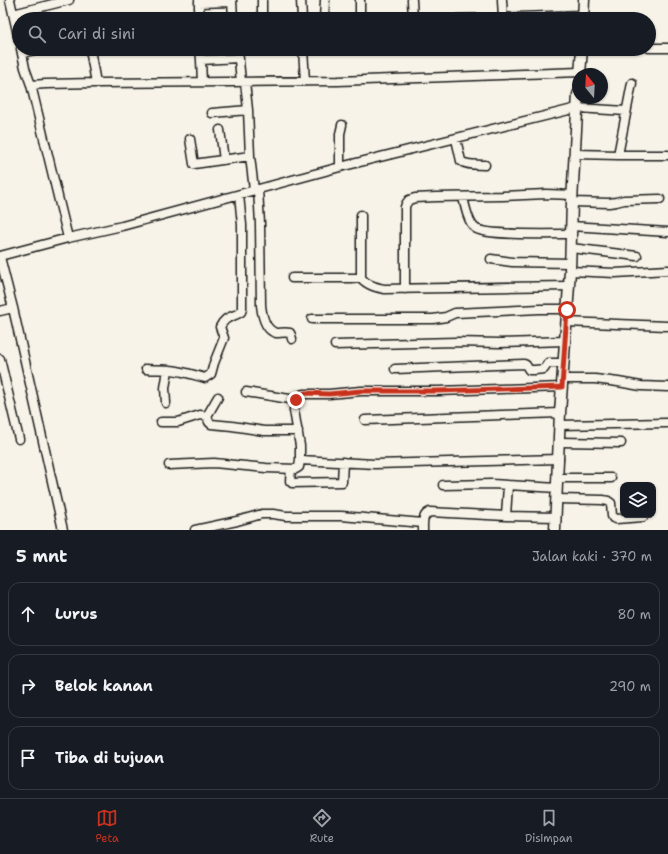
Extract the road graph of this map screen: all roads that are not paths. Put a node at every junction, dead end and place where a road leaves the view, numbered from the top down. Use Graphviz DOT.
graph roads {
  1 [pos="10,0"];
  2 [pos="69,0"];
  3 [pos="262,0"];
  4 [pos="301,0"];
  5 [pos="324,0"];
  6 [pos="360,0"];
  7 [pos="412,0"];
  8 [pos="502,0"];
  9 [pos="584,0"];
  10 [pos="232,1"];
  11 [pos="199,2"];
  12 [pos="13,12"];
  13 [pos="21,12"];
  14 [pos="233,12"];
  15 [pos="262,12"];
  16 [pos="302,12"];
  17 [pos="324,12"];
  18 [pos="360,12"];
  19 [pos="413,12"];
  20 [pos="502,12"];
  21 [pos="583,12"];
  22 [pos="656,48"];
  23 [pos="668,48"];
  24 [pos="23,56"];
  25 [pos="91,56"];
  26 [pos="201,56"];
  27 [pos="303,56"];
  28 [pos="581,56"];
  29 [pos="239,58"];
  30 [pos="201,60"];
  31 [pos="580,68"];
  32 [pos="572,73"];
  33 [pos="202,82"];
  34 [pos="243,82"];
  35 [pos="305,82"];
  36 [pos="96,83"];
  37 [pos="632,83"];
  38 [pos="31,85"];
  39 [pos="577,104"];
  40 [pos="577,108"];
  41 [pos="248,110"];
  42 [pos="626,111"];
  43 [pos="212,113"];
  44 [pos="342,125"];
  45 [pos="220,130"];
  46 [pos="190,139"];
  47 [pos="456,139"];
  48 [pos="574,154"];
  49 [pos="618,155"];
  50 [pos="668,155"];
  51 [pos="250,156"];
  52 [pos="224,160"];
  53 [pos="485,164"];
  54 [pos="340,167"];
  55 [pos="256,190"];
  56 [pos="239,195"];
  57 [pos="463,197"];
  58 [pos="572,199"];
  59 [pos="660,199"];
  60 [pos="360,215"];
  61 [pos="571,230"];
  62 [pos="668,232"];
  63 [pos="68,238"];
  64 [pos="571,248"];
  65 [pos="0,256"];
  66 [pos="637,256"];
  67 [pos="491,259"];
  68 [pos="570,267"];
  69 [pos="668,270"];
  70 [pos="292,278"];
  71 [pos="361,278"];
  72 [pos="568,286"];
  73 [pos="405,289"];
  74 [pos="14,308"];
  75 [pos="567,310"];
  76 [pos="0,311"];
  77 [pos="312,319"];
  78 [pos="566,322"];
  79 [pos="666,326"];
  80 [pos="292,339"];
  81 [pos="565,341"];
  82 [pos="335,345"];
  83 [pos="0,358"];
  84 [pos="564,363"];
  85 [pos="395,368"];
  86 [pos="146,369"];
  87 [pos="168,370"];
  88 [pos="563,383"];
  89 [pos="668,387"];
  90 [pos="246,392"];
  91 [pos="218,397"];
  92 [pos="296,400"];
  93 [pos="166,403"];
  94 [pos="560,413"];
  95 [pos="207,416"];
  96 [pos="365,420"];
  97 [pos="161,422"];
  98 [pos="667,422"];
  99 [pos="560,425"];
  100 [pos="298,431"];
  101 [pos="19,439"];
  102 [pos="560,442"];
  103 [pos="621,443"];
  104 [pos="300,460"];
  105 [pos="559,460"];
  106 [pos="343,462"];
  107 [pos="169,465"];
  108 [pos="291,469"];
  109 [pos="611,478"];
  110 [pos="558,483"];
  111 [pos="443,485"];
  112 [pos="508,485"];
  113 [pos="557,499"];
  114 [pos="506,516"];
  115 [pos="556,517"];
  116 [pos="630,518"];
  117 [pos="423,526"];
  118 [pos="63,530"];
  119 [pos="196,530"];
  120 [pos="555,530"];
  1 -- 12 [label="street"];
  2 -- 13 [label="street"];
  3 -- 15 [label="street"];
  4 -- 16 [label="street"];
  5 -- 17 [label="street"];
  6 -- 18 [label="street"];
  7 -- 19 [label="street"];
  8 -- 20 [label="street"];
  9 -- 21 [label="main road"];
  10 -- 11 [label="street"];
  10 -- 14 [label="street"];
  22 -- 23 [label="street"];
  24 -- 38 [label="street"];
  25 -- 36 [label="street"];
  26 -- 30 [label="street"];
  27 -- 35 [label="street"];
  28 -- 31 [label="main road"];
  29 -- 30 [label="street"];
  29 -- 34 [label="street"];
  30 -- 33 [label="street"];
  32 -- 35 [label="street"];
  33 -- 34 [label="street"];
  33 -- 36 [label="street"];
  34 -- 35 [label="street"];
  34 -- 41 [label="street"];
  36 -- 38 [label="street"];
  37 -- 42 [label="street"];
  38 -- 63 [label="street"];
  39 -- 40 [label="main road"];
  40 -- 42 [label="street"];
  40 -- 47 [label="street"];
  40 -- 48 [label="main road"];
  41 -- 43 [label="street"];
  41 -- 51 [label="street"];
  42 -- 49 [label="street"];
  44 -- 54 [label="street"];
  45 -- 52 [label="street"];
  46 -- 52 [label="street"];
  47 -- 53 [label="street"];
  47 -- 54 [label="street"];
  48 -- 49 [label="street"];
  48 -- 58 [label="main road"];
  49 -- 50 [label="street"];
  51 -- 52 [label="street"];
  51 -- 55 [label="street"];
  54 -- 55 [label="street"];
  55 -- 56 [label="street"];
  55 -- 80 [label="street"];
  56 -- 63 [label="street"];
  56 -- 87 [label="street"];
  57 -- 58 [label="street"];
  57 -- 61 [label="street"];
  57 -- 73 [label="street"];
  58 -- 59 [label="street"];
  58 -- 61 [label="main road"];
  60 -- 71 [label="street"];
  61 -- 62 [label="street"];
  61 -- 64 [label="main road"];
  63 -- 65 [label="street"];
  64 -- 66 [label="street"];
  64 -- 68 [label="main road"];
  65 -- 74 [label="street"];
  67 -- 68 [label="street"];
  68 -- 69 [label="street"];
  68 -- 72 [label="main road"];
  70 -- 71 [label="street"];
  71 -- 73 [label="street"];
  72 -- 73 [label="street"];
  72 -- 75 [label="main road"];
  74 -- 76 [label="street"];
  74 -- 118 [label="street"];
  75 -- 77 [label="street"];
  75 -- 78 [label="main road"];
  78 -- 79 [label="street"];
  78 -- 81 [label="main road"];
  81 -- 82 [label="street"];
  81 -- 84 [label="main road"];
  83 -- 101 [label="street"];
  84 -- 85 [label="street"];
  84 -- 88 [label="main road"];
  86 -- 87 [label="street"];
  87 -- 93 [label="street"];
  88 -- 89 [label="street"];
  88 -- 92 [label="street"];
  88 -- 94 [label="main road"];
  90 -- 92 [label="street"];
  91 -- 95 [label="street"];
  92 -- 100 [label="street"];
  94 -- 96 [label="street"];
  94 -- 99 [label="main road"];
  95 -- 97 [label="street"];
  95 -- 100 [label="street"];
  98 -- 99 [label="street"];
  99 -- 102 [label="main road"];
  100 -- 104 [label="street"];
  102 -- 103 [label="street"];
  102 -- 105 [label="main road"];
  104 -- 106 [label="street"];
  104 -- 108 [label="street"];
  105 -- 106 [label="street"];
  105 -- 110 [label="main road"];
  106 -- 108 [label="street"];
  107 -- 108 [label="street"];
  109 -- 110 [label="street"];
  110 -- 112 [label="street"];
  110 -- 113 [label="main road"];
  111 -- 112 [label="street"];
  112 -- 114 [label="street"];
  113 -- 115 [label="main road"];
  113 -- 116 [label="street"];
  114 -- 115 [label="street"];
  114 -- 117 [label="street"];
  115 -- 120 [label="main road"];
  117 -- 119 [label="street"];
}
